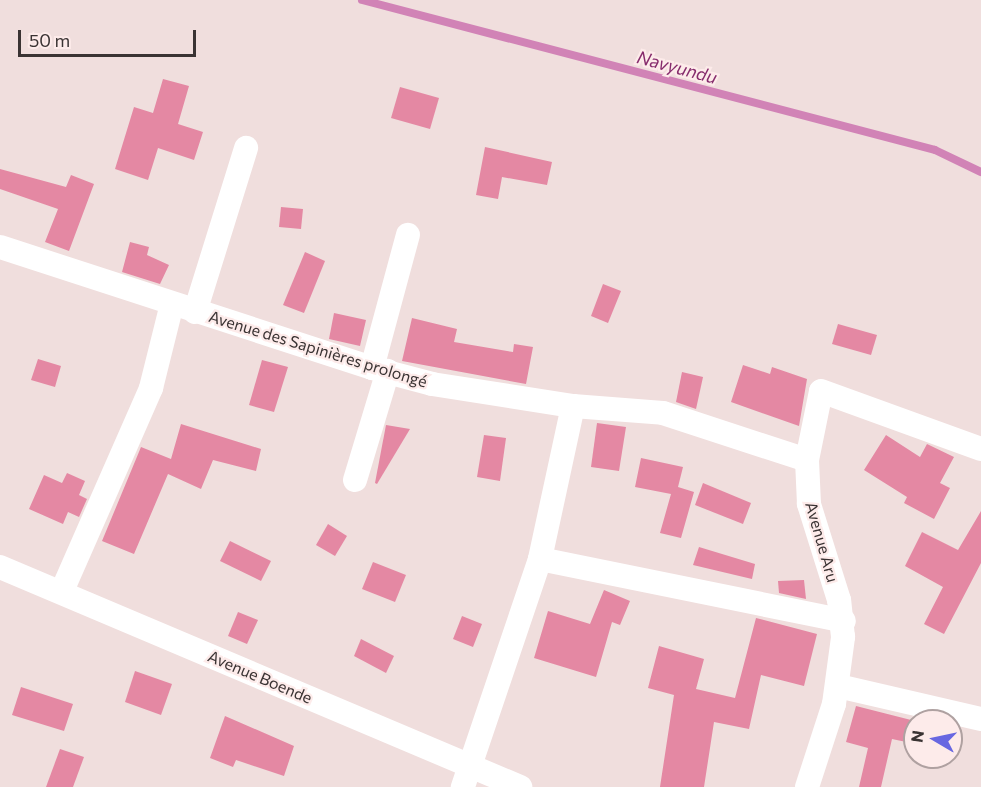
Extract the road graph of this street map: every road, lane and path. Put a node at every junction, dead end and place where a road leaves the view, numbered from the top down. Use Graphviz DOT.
graph roads {
  1 [pos="246,148"];
  2 [pos="408,235"];
  3 [pos="0,247"];
  4 [pos="172,304"];
  5 [pos="195,312"];
  6 [pos="380,370"];
  7 [pos="573,406"];
  8 [pos="981,449"];
  9 [pos="807,460"];
  10 [pos="355,480"];
  11 [pos="540,559"];
  12 [pos="0,567"];
  13 [pos="62,591"];
  14 [pos="844,621"];
  15 [pos="838,686"];
  16 [pos="981,718"];
  17 [pos="466,777"];
  18 [pos="520,787"];
  19 [pos="807,787"];
  1 -- 5 [label="street"];
  2 -- 6 [label="street"];
  3 -- 4 [label="street, Avenue des Sapinières prolongé"];
  4 -- 5 [label="street, Avenue des Sapinières prolongé"];
  4 -- 13 [label="street"];
  5 -- 6 [label="street, Avenue des Sapinières prolongé"];
  6 -- 7 [label="street, Avenue des Sapinières prolongé"];
  6 -- 10 [label="street"];
  7 -- 9 [label="street, Avenue des Sapinières prolongé"];
  7 -- 11 [label="street"];
  8 -- 9 [label="street, Avenue Aru"];
  9 -- 14 [label="street, Avenue Aru"];
  11 -- 14 [label="street"];
  11 -- 17 [label="street"];
  12 -- 13 [label="street, Avenue Boende"];
  13 -- 17 [label="street, Avenue Boende"];
  14 -- 15 [label="street, Avenue Aru"];
  15 -- 16 [label="street"];
  15 -- 19 [label="street, Avenue Aru"];
  17 -- 18 [label="street, Avenue Boende"];
}
